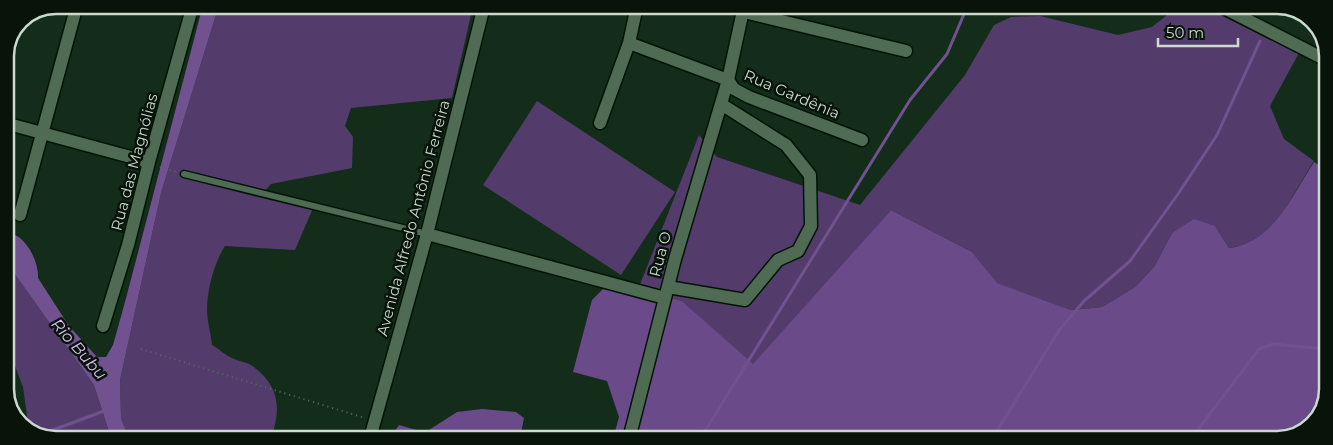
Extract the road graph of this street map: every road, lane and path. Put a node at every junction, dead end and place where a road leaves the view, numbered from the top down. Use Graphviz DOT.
graph roads {
  1 [pos="75,14"];
  2 [pos="191,14"];
  3 [pos="482,14"];
  4 [pos="635,14"];
  5 [pos="744,14"];
  6 [pos="767,14"];
  7 [pos="1234,14"];
  8 [pos="629,43"];
  9 [pos="906,51"];
  10 [pos="1319,56"];
  11 [pos="728,80"];
  12 [pos="721,104"];
  13 [pos="600,123"];
  14 [pos="14,125"];
  15 [pos="42,132"];
  16 [pos="862,140"];
  17 [pos="152,163"];
  18 [pos="172,170"];
  19 [pos="184,174"];
  20 [pos="20,215"];
  21 [pos="427,234"];
  22 [pos="667,293"];
  23 [pos="103,326"];
  24 [pos="141,349"];
  25 [pos="374,421"];
  26 [pos="372,431"];
  27 [pos="631,431"];
  1 -- 15 [label="street"];
  2 -- 17 [label="street, Rua das Magnólias"];
  3 -- 21 [label="street, Avenida Alfredo Antônio Ferreira"];
  4 -- 8 [label="street"];
  5 -- 11 [label="street, Rua O"];
  6 -- 9 [label="street"];
  7 -- 10 [label="street"];
  8 -- 11 [label="street, Rua Gardênia"];
  8 -- 13 [label="street"];
  11 -- 12 [label="street, Rua O"];
  11 -- 16 [label="street, Rua Gardênia"];
  12 -- 22 [label="street, Rua O"];
  12 -- 22 [label="street"];
  14 -- 15 [label="street"];
  15 -- 17 [label="street"];
  15 -- 20 [label="street"];
  17 -- 18 [label="path"];
  17 -- 23 [label="street, Rua das Magnólias"];
  19 -- 21 [label="lane"];
  21 -- 22 [label="street"];
  21 -- 25 [label="street, Avenida Alfredo Antônio Ferreira"];
  22 -- 27 [label="street, Rua O"];
  24 -- 25 [label="path"];
  25 -- 26 [label="street, Avenida Alfredo Antônio Ferreira"];
}
